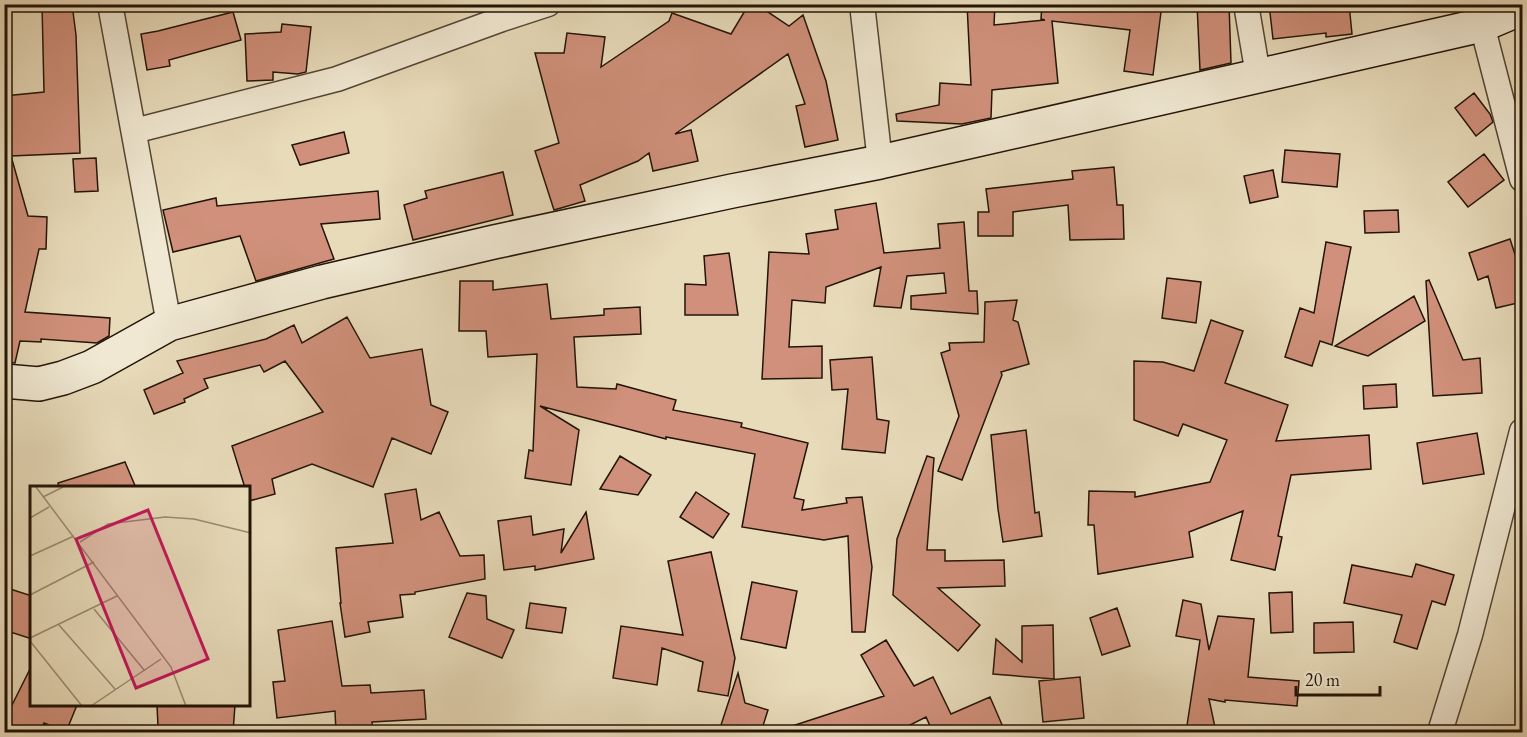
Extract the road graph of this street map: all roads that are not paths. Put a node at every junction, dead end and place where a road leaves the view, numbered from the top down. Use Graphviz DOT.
graph roads {
  1 [pos="110,4"];
  2 [pos="548,4"];
  3 [pos="862,4"];
  4 [pos="1246,4"];
  5 [pos="1522,8"];
  6 [pos="1482,25"];
  7 [pos="1258,75"];
  8 [pos="134,131"];
  9 [pos="880,162"];
  10 [pos="1522,179"];
  11 [pos="169,324"];
  12 [pos="4,381"];
  13 [pos="1522,431"];
  14 [pos="1440,732"];
  1 -- 8 [label="street"];
  2 -- 8 [label="street"];
  3 -- 9 [label="street"];
  4 -- 7 [label="street"];
  5 -- 6 [label="street"];
  6 -- 7 [label="street"];
  6 -- 10 [label="street"];
  7 -- 9 [label="street"];
  8 -- 11 [label="street"];
  9 -- 11 [label="street"];
  11 -- 12 [label="street"];
  13 -- 14 [label="street"];
}
